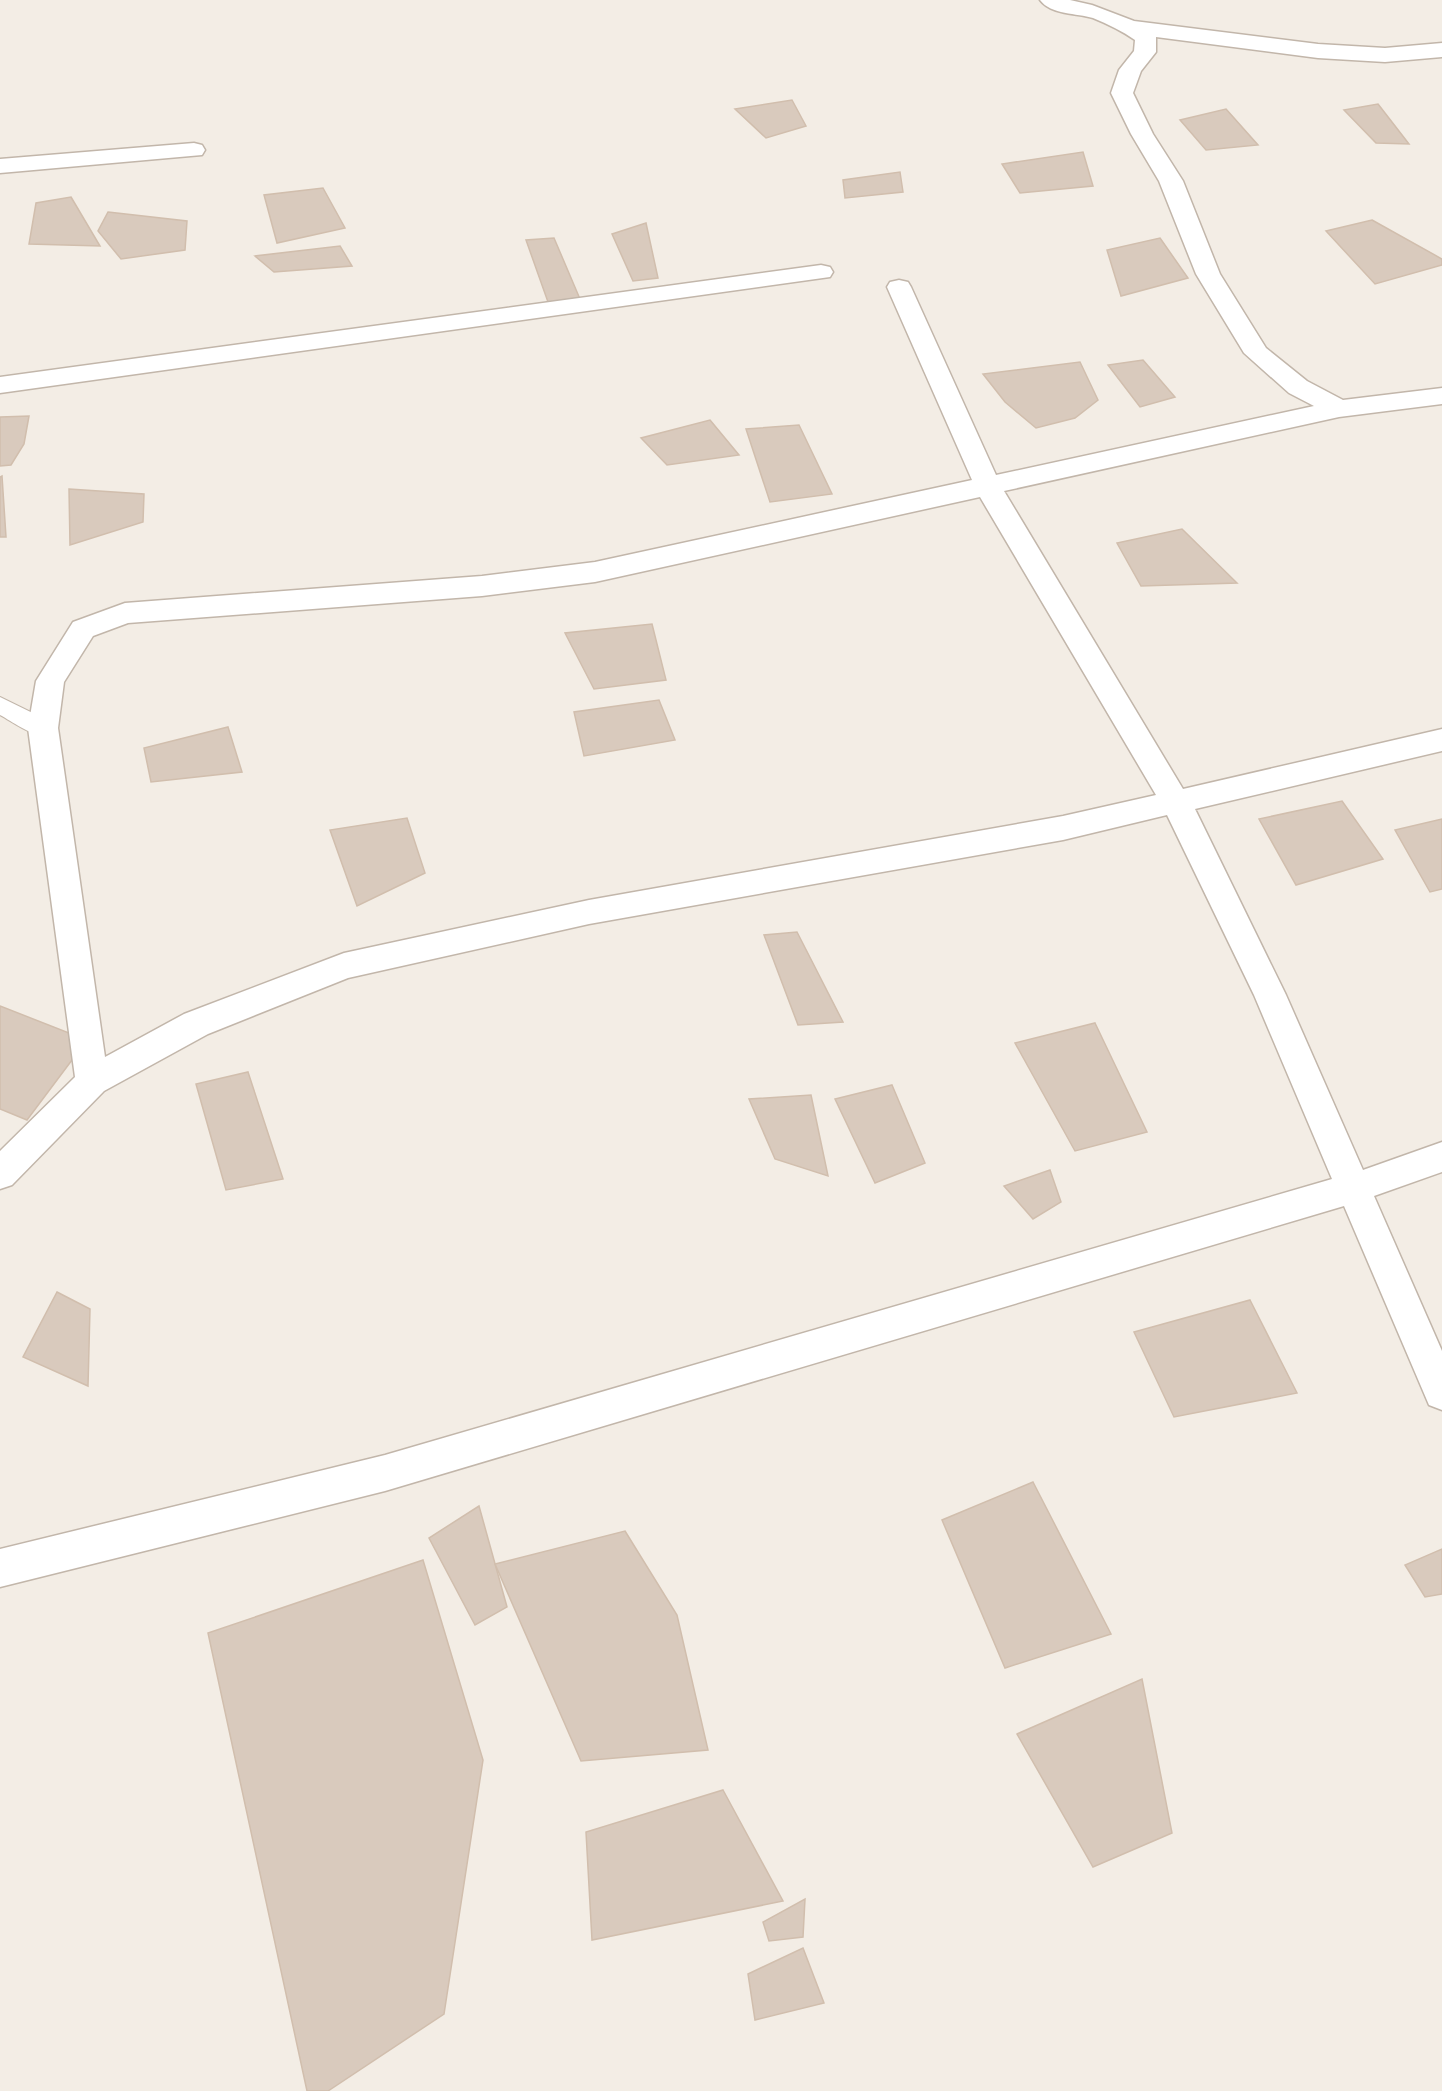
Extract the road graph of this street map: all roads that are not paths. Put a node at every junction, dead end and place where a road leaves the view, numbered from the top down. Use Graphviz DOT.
graph roads {
  1 [pos="1051,0"];
  2 [pos="1132,27"];
  3 [pos="1442,50"];
  4 [pos="194,150"];
  5 [pos="0,166"];
  6 [pos="821,272"];
  7 [pos="899,286"];
  8 [pos="0,385"];
  9 [pos="1442,396"];
  10 [pos="1340,409"];
  11 [pos="988,486"];
  12 [pos="0,705"];
  13 [pos="43,728"];
  14 [pos="1442,740"];
  15 [pos="1176,802"];
  16 [pos="93,1081"];
  17 [pos="1442,1157"];
  18 [pos="0,1174"];
  19 [pos="1354,1188"];
  20 [pos="1442,1393"];
  21 [pos="0,1568"];
  1 -- 2 [label="street"];
  2 -- 3 [label="street"];
  2 -- 10 [label="street"];
  4 -- 5 [label="street"];
  6 -- 8 [label="street"];
  7 -- 11 [label="street"];
  9 -- 10 [label="street"];
  10 -- 11 [label="street"];
  11 -- 13 [label="street"];
  11 -- 15 [label="street"];
  12 -- 13 [label="lane"];
  13 -- 16 [label="street"];
  14 -- 15 [label="street"];
  15 -- 16 [label="street"];
  15 -- 19 [label="street"];
  16 -- 18 [label="street"];
  17 -- 19 [label="street"];
  19 -- 20 [label="street"];
  19 -- 21 [label="street"];
}
